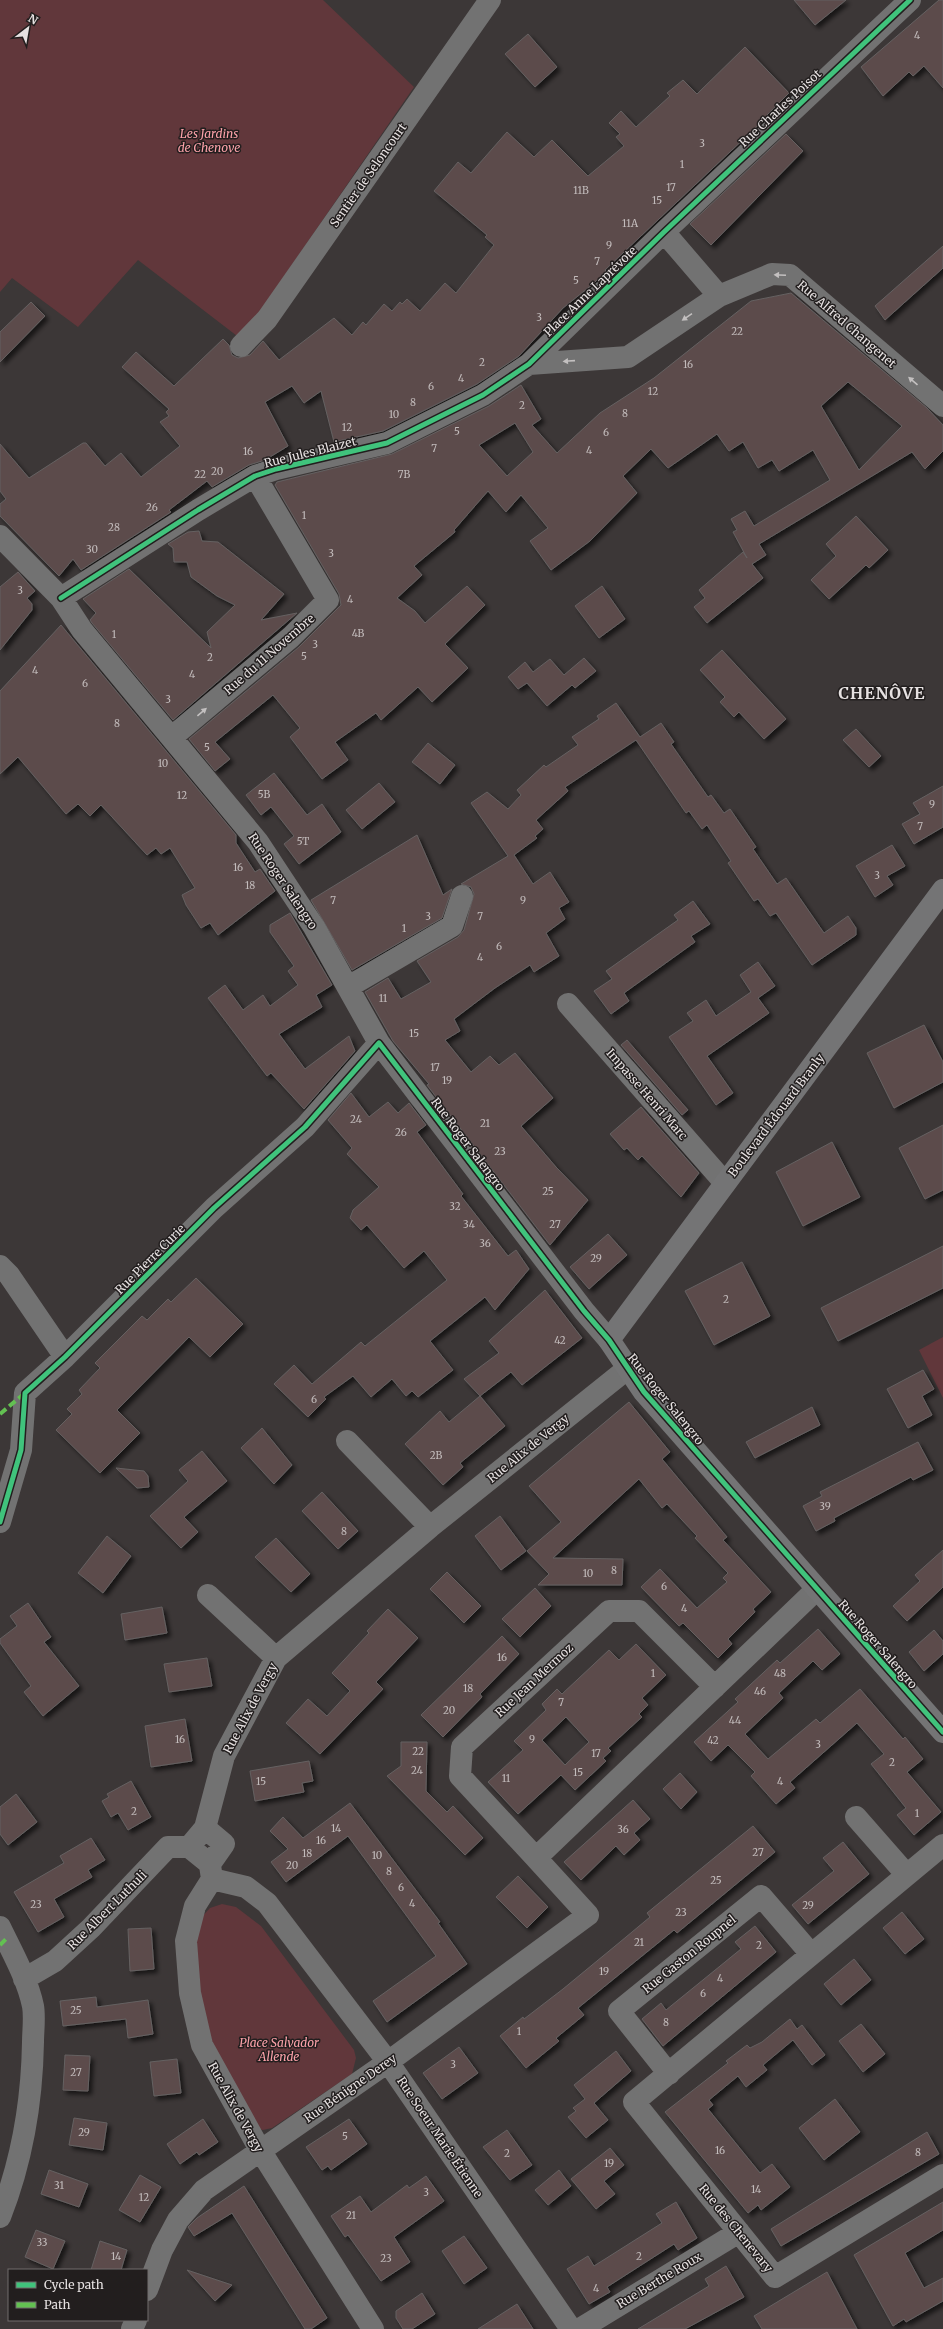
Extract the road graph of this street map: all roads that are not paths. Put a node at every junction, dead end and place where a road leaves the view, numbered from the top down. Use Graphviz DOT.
graph roads {
  1 [pos="490,0"];
  2 [pos="910,0"];
  3 [pos="664,232"];
  4 [pos="719,296"];
  5 [pos="241,346"];
  6 [pos="529,364"];
  7 [pos="943,406"];
  8 [pos="255,476"];
  9 [pos="0,536"];
  10 [pos="61,598"];
  11 [pos="172,737"];
  12 [pos="943,890"];
  13 [pos="462,896"];
  14 [pos="348,987"];
  15 [pos="568,1004"];
  16 [pos="379,1043"];
  17 [pos="725,1183"];
  18 [pos="0,1266"];
  19 [pos="609,1340"];
  20 [pos="65,1358"];
  21 [pos="627,1369"];
  22 [pos="347,1441"];
  23 [pos="0,1522"];
  24 [pos="430,1527"];
  25 [pos="817,1589"];
  26 [pos="208,1594"];
  27 [pos="276,1658"];
  28 [pos="715,1687"];
  29 [pos="943,1732"];
  30 [pos="856,1816"];
  31 [pos="205,1828"];
  32 [pos="943,1845"];
  33 [pos="189,1848"];
  34 [pos="536,1858"];
  35 [pos="211,1872"];
  36 [pos="906,1874"];
  37 [pos="588,1915"];
  38 [pos="3,1933"];
  39 [pos="811,1954"];
  40 [pos="24,1979"];
  41 [pos="388,2062"];
  42 [pos="669,2074"];
  43 [pos="260,2150"];
  44 [pos="943,2175"];
  45 [pos="0,2217"];
  46 [pos="739,2232"];
  47 [pos="148,2287"];
  48 [pos="373,2329"];
  49 [pos="571,2329"];
  50 [pos="580,2329"];
  1 -- 5 [label="street, Sentier de Seloncourt"];
  2 -- 3 [label="street, Rue Charles Poisot"];
  3 -- 4 [label="street"];
  3 -- 6 [label="street, Place Anne Laprévote"];
  4 -- 6 [label="street, one-way"];
  7 -- 4 [label="street, Rue Alfred Changenet, one-way"];
  6 -- 8 [label="street, Rue Jules Blaizet"];
  8 -- 10 [label="street, Rue Jules Blaizet"];
  11 -- 8 [label="street, Rue du 11 Novembre, one-way"];
  9 -- 10 [label="street, Rue Roger Salengro"];
  10 -- 11 [label="street, Rue Roger Salengro"];
  11 -- 14 [label="street, Rue Roger Salengro"];
  12 -- 17 [label="street, Boulevard Édouard Branly"];
  13 -- 14 [label="street"];
  14 -- 16 [label="street, Rue Roger Salengro"];
  15 -- 17 [label="street, Impasse Henri Marc"];
  16 -- 19 [label="street, Rue Roger Salengro"];
  16 -- 20 [label="street, Rue Pierre Curie"];
  17 -- 19 [label="street, Boulevard Édouard Branly"];
  18 -- 20 [label="street"];
  19 -- 21 [label="street, Rue Roger Salengro"];
  20 -- 23 [label="street, Rue Pierre Curie"];
  21 -- 24 [label="street, Rue Alix de Vergy"];
  21 -- 25 [label="street, Rue Roger Salengro"];
  22 -- 24 [label="street"];
  24 -- 27 [label="street, Rue Alix de Vergy"];
  25 -- 28 [label="street"];
  25 -- 29 [label="street, Rue Roger Salengro"];
  26 -- 27 [label="street, Rue Alix de Vergy"];
  27 -- 31 [label="street, Rue Alix de Vergy"];
  28 -- 34 [label="street"];
  28 -- 34 [label="street, Rue Jean Mermoz"];
  30 -- 36 [label="street"];
  31 -- 33 [label="street, Rue Alix de Vergy"];
  31 -- 35 [label="street, Rue Alix de Vergy"];
  32 -- 36 [label="street"];
  33 -- 35 [label="street"];
  33 -- 40 [label="street, Rue Albert Luthuli"];
  34 -- 37 [label="street, Rue Jean Mermoz"];
  35 -- 41 [label="street, Rue Soeur Marie Étienne"];
  35 -- 43 [label="street, Rue Alix de Vergy"];
  36 -- 39 [label="street"];
  37 -- 41 [label="street, Rue Bénigne Derey"];
  38 -- 40 [label="street"];
  39 -- 42 [label="street"];
  39 -- 42 [label="street, Rue Gaston Roupnel"];
  40 -- 45 [label="street"];
  41 -- 43 [label="street, Rue Bénigne Derey"];
  41 -- 49 [label="street, Rue Soeur Marie Étienne"];
  42 -- 46 [label="street, Rue des Chenevary"];
  43 -- 47 [label="street, Rue Bénigne Derey"];
  43 -- 48 [label="street, Rue Alix de Vergy"];
  44 -- 46 [label="street, Rue des Chenevary"];
  46 -- 50 [label="street, Rue Berthe Roux"];
}
